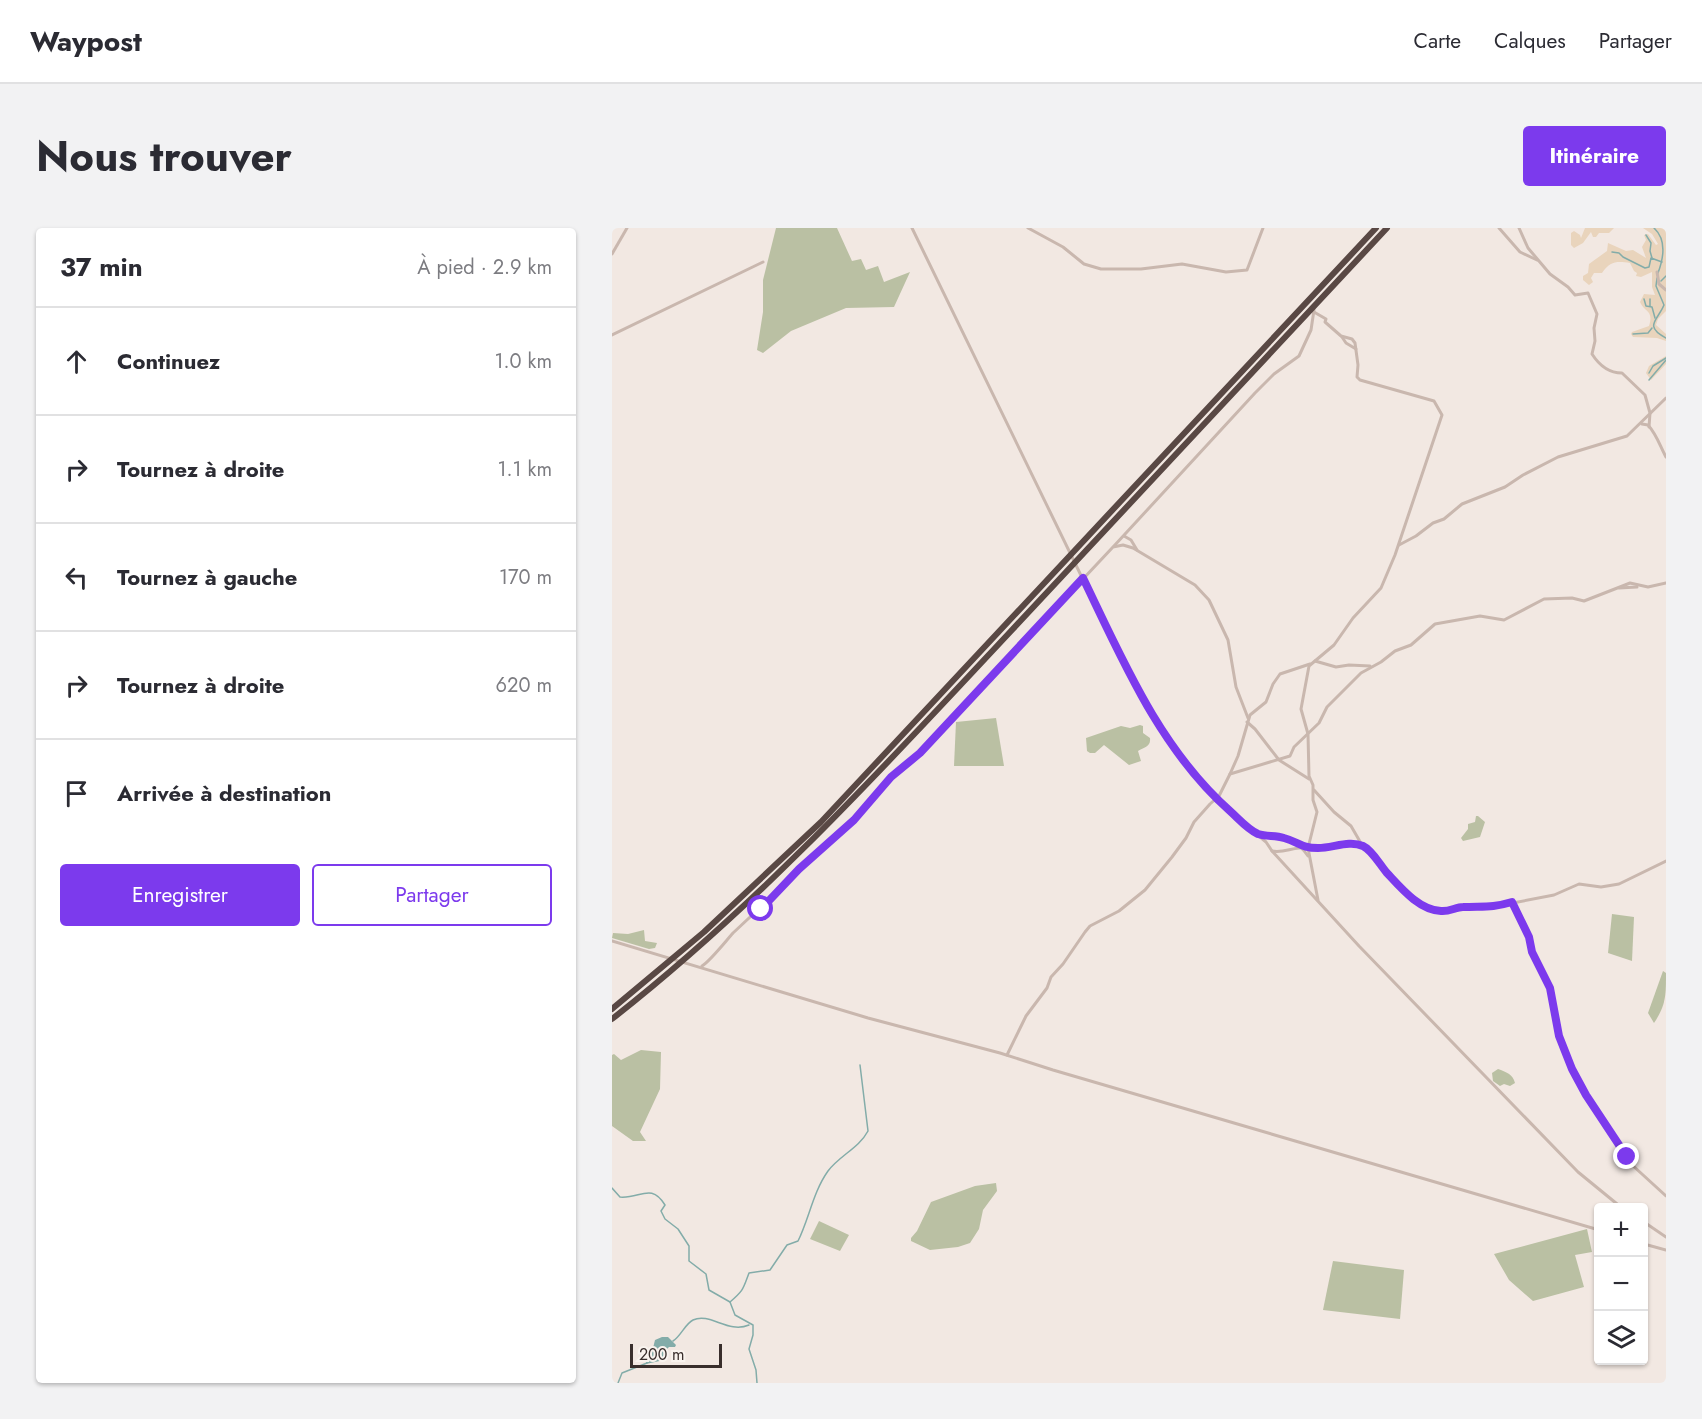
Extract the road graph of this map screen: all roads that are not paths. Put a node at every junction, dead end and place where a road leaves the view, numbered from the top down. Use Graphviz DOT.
graph roads {
  1 [pos="627,228"];
  2 [pos="912,228"];
  3 [pos="1028,228"];
  4 [pos="1263,228"];
  5 [pos="1376,228"];
  6 [pos="1387,228"];
  7 [pos="1499,228"];
  8 [pos="1519,228"];
  9 [pos="612,254"];
  10 [pos="1539,261"];
  11 [pos="763,262"];
  12 [pos="1657,272"];
  13 [pos="1666,290"];
  14 [pos="1314,309"];
  15 [pos="612,335"];
  16 [pos="1666,398"];
  17 [pos="1650,413"];
  18 [pos="1640,425"];
  19 [pos="1649,427"];
  20 [pos="1666,457"];
  21 [pos="1124,536"];
  22 [pos="1398,546"];
  23 [pos="1113,548"];
  24 [pos="1138,551"];
  25 [pos="1071,554"];
  26 [pos="1076,562"];
  27 [pos="1083,578"];
  28 [pos="1666,583"];
  29 [pos="1314,661"];
  30 [pos="1310,664"];
  31 [pos="1372,666"];
  32 [pos="1295,670"];
  33 [pos="1307,678"];
  34 [pos="1247,720"];
  35 [pos="1308,734"];
  36 [pos="1279,760"];
  37 [pos="1230,774"];
  38 [pos="1310,781"];
  39 [pos="1313,788"];
  40 [pos="1216,799"];
  41 [pos="1256,833"];
  42 [pos="1362,846"];
  43 [pos="1302,847"];
  44 [pos="1308,847"];
  45 [pos="1272,852"];
  46 [pos="1309,858"];
  47 [pos="1666,861"];
  48 [pos="1318,902"];
  49 [pos="1512,902"];
  50 [pos="612,941"];
  51 [pos="673,959"];
  52 [pos="683,961"];
  53 [pos="700,966"];
  54 [pos="612,1009"];
  55 [pos="612,1019"];
  56 [pos="1006,1055"];
  57 [pos="1666,1196"];
  58 [pos="1616,1203"];
  59 [pos="1648,1225"];
  60 [pos="1594,1229"];
  61 [pos="1666,1238"];
  62 [pos="1648,1245"];
  63 [pos="1666,1250"];
  1 -- 9 [label="street"];
  2 -- 25 [label="street"];
  3 -- 4 [label="street"];
  5 -- 25 [label="highway"];
  6 -- 14 [label="highway"];
  7 -- 10 [label="street"];
  8 -- 10 [label="street"];
  10 -- 17 [label="street"];
  11 -- 15 [label="street"];
  12 -- 13 [label="street"];
  14 -- 21 [label="street"];
  14 -- 22 [label="street"];
  14 -- 26 [label="highway"];
  16 -- 17 [label="street"];
  17 -- 18 [label="street"];
  17 -- 19 [label="street"];
  18 -- 19 [label="street"];
  18 -- 22 [label="street"];
  19 -- 20 [label="street"];
  21 -- 23 [label="street"];
  21 -- 24 [label="street"];
  22 -- 29 [label="street"];
  23 -- 24 [label="street"];
  23 -- 27 [label="street"];
  24 -- 34 [label="street"];
  25 -- 26 [label="street"];
  25 -- 51 [label="highway"];
  26 -- 27 [label="street"];
  26 -- 52 [label="highway"];
  27 -- 40 [label="street"];
  27 -- 53 [label="street"];
  28 -- 31 [label="street"];
  29 -- 30 [label="street"];
  29 -- 31 [label="street"];
  30 -- 32 [label="street"];
  30 -- 33 [label="street"];
  31 -- 35 [label="street"];
  32 -- 33 [label="street"];
  32 -- 34 [label="street"];
  33 -- 35 [label="street"];
  34 -- 36 [label="street"];
  34 -- 37 [label="street"];
  35 -- 36 [label="street"];
  35 -- 38 [label="street"];
  36 -- 37 [label="street"];
  36 -- 38 [label="street"];
  37 -- 40 [label="street"];
  38 -- 39 [label="street"];
  39 -- 42 [label="street"];
  39 -- 44 [label="street"];
  40 -- 41 [label="street"];
  40 -- 56 [label="street"];
  41 -- 43 [label="street"];
  41 -- 45 [label="street"];
  42 -- 44 [label="street"];
  42 -- 49 [label="street"];
  43 -- 44 [label="street"];
  43 -- 45 [label="street"];
  43 -- 46 [label="street"];
  44 -- 46 [label="street"];
  45 -- 48 [label="street"];
  46 -- 48 [label="street"];
  47 -- 49 [label="street"];
  48 -- 58 [label="street"];
  49 -- 57 [label="street"];
  50 -- 51 [label="street"];
  51 -- 52 [label="street"];
  51 -- 54 [label="highway"];
  52 -- 53 [label="street"];
  52 -- 55 [label="highway"];
  53 -- 56 [label="street"];
  56 -- 60 [label="street"];
  59 -- 61 [label="street"];
  62 -- 63 [label="street"];
}
